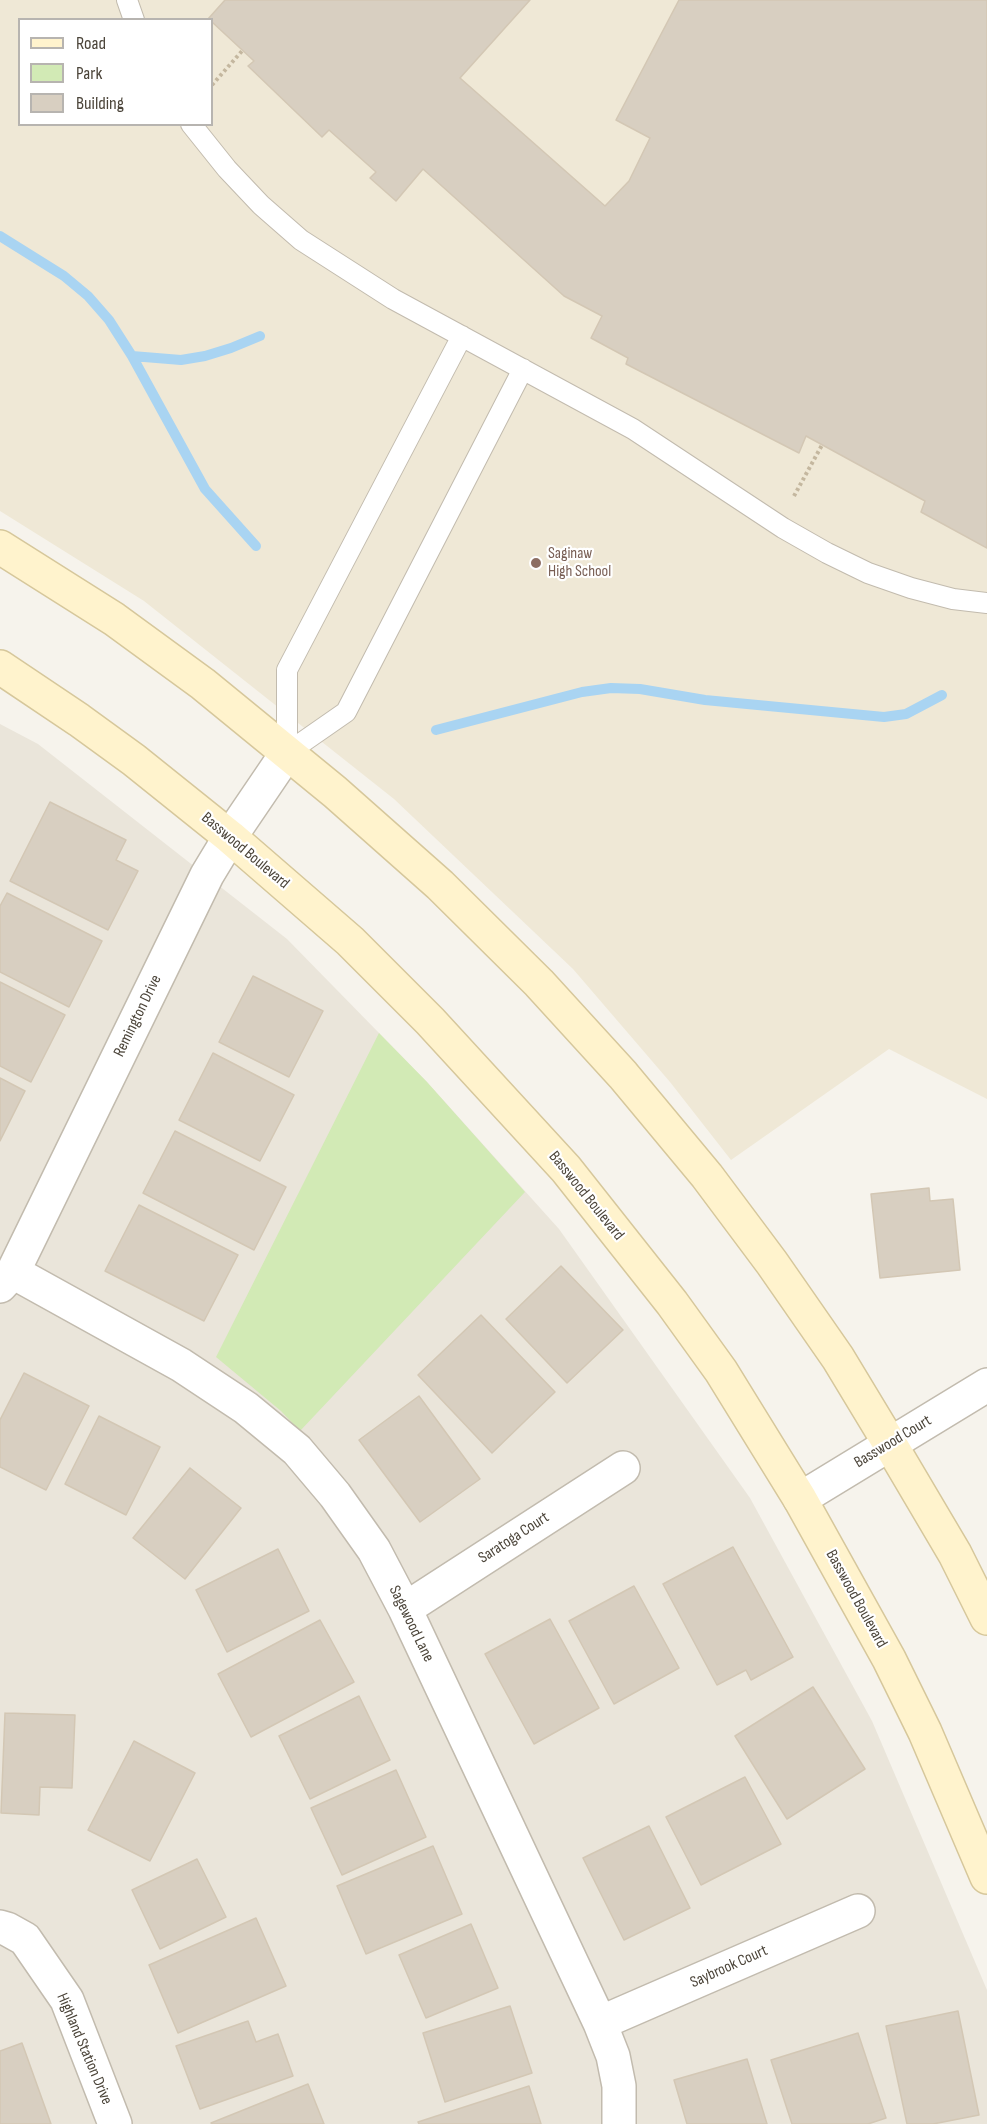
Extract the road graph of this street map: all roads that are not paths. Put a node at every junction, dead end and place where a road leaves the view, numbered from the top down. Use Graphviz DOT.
graph roads {
  1 [pos="127,0"];
  2 [pos="133,18"];
  3 [pos="193,126"];
  4 [pos="462,336"];
  5 [pos="523,369"];
  6 [pos="0,548"];
  7 [pos="987,603"];
  8 [pos="0,667"];
  9 [pos="288,753"];
  10 [pos="230,837"];
  11 [pos="7,1279"];
  12 [pos="987,1385"];
  13 [pos="890,1444"];
  14 [pos="623,1468"];
  15 [pos="800,1499"];
  16 [pos="405,1609"];
  17 [pos="987,1618"];
  18 [pos="987,1877"];
  19 [pos="858,1911"];
  20 [pos="0,1927"];
  21 [pos="600,2023"];
  22 [pos="115,2124"];
  23 [pos="618,2124"];
  1 -- 2 [label="lane"];
  3 -- 4 [label="lane"];
  4 -- 5 [label="lane"];
  4 -- 9 [label="lane"];
  5 -- 7 [label="lane"];
  5 -- 9 [label="lane"];
  6 -- 9 [label="main road"];
  8 -- 10 [label="main road, Basswood Boulevard"];
  9 -- 10 [label="street, Remington Drive"];
  9 -- 13 [label="main road"];
  10 -- 11 [label="street, Remington Drive"];
  10 -- 15 [label="main road, Basswood Boulevard"];
  11 -- 16 [label="street, Sagewood Lane"];
  12 -- 13 [label="street, Basswood Court"];
  13 -- 15 [label="street, Basswood Court"];
  13 -- 17 [label="main road"];
  14 -- 16 [label="street, Saratoga Court"];
  15 -- 18 [label="main road, Basswood Boulevard"];
  16 -- 21 [label="street, Sagewood Lane"];
  19 -- 21 [label="street, Saybrook Court"];
  20 -- 22 [label="street, Highland Station Drive"];
  21 -- 23 [label="street, Sagewood Lane"];
}
